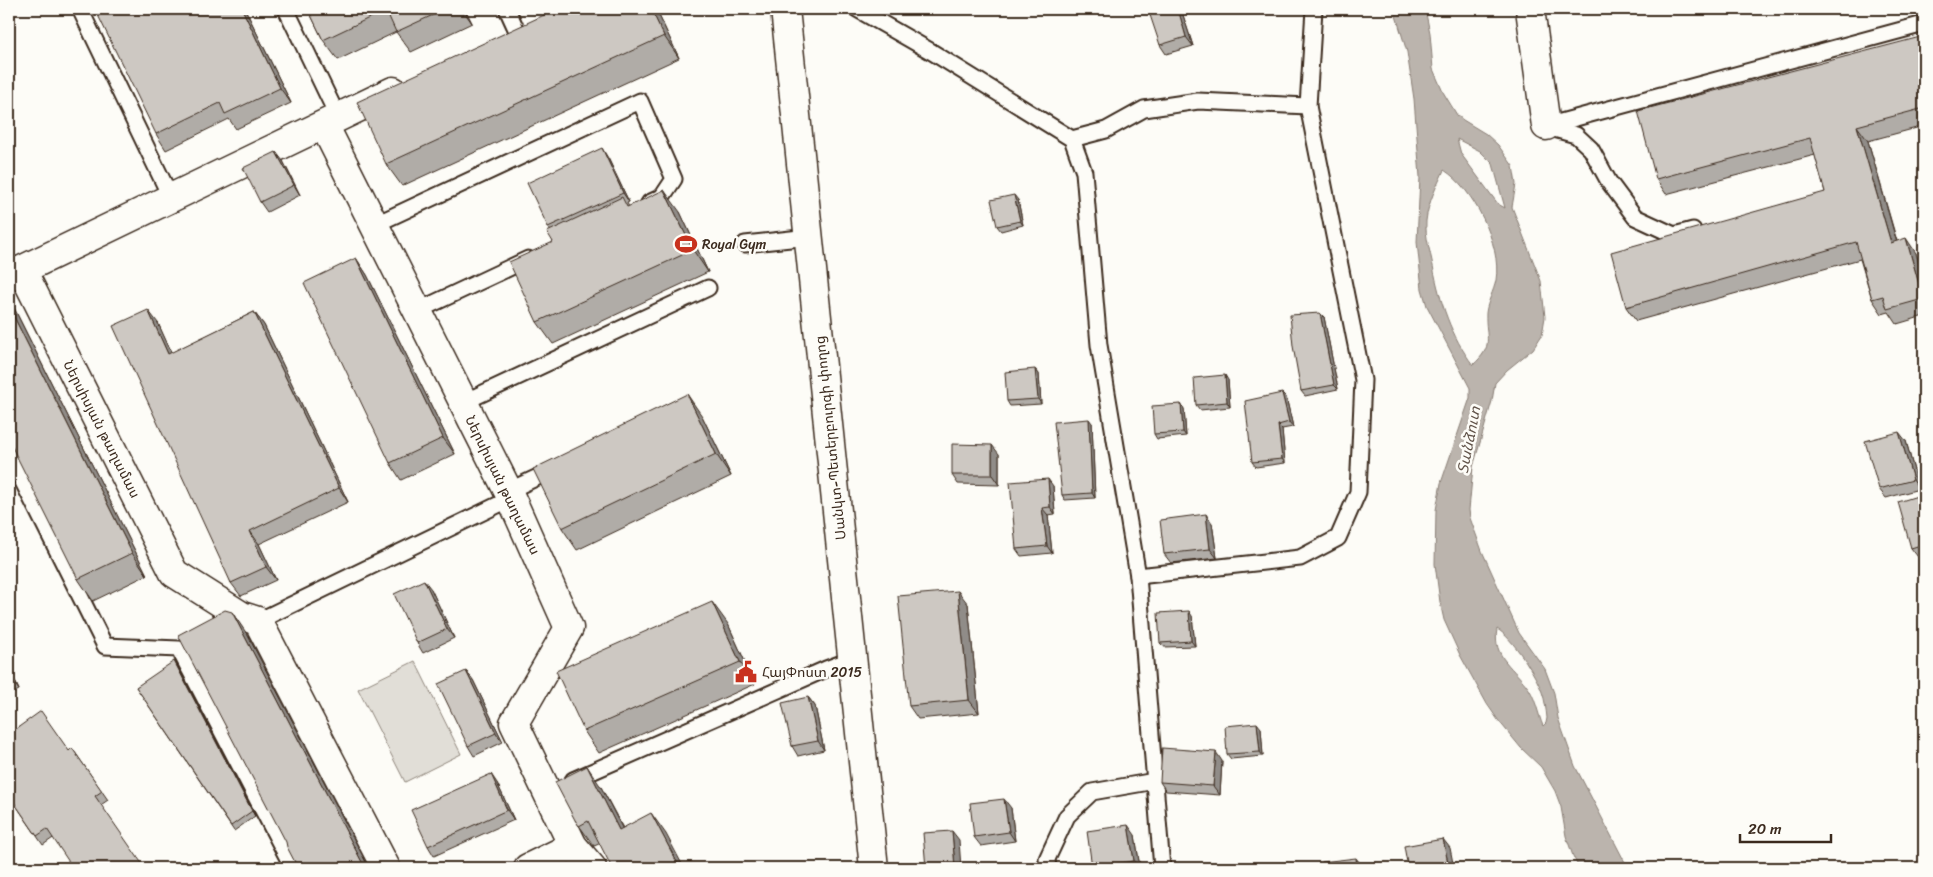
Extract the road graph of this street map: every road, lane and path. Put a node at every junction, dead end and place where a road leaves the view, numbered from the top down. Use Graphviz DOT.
graph roads {
  1 [pos="80,9"];
  2 [pos="286,9"];
  3 [pos="786,9"];
  4 [pos="858,9"];
  5 [pos="1314,9"];
  6 [pos="1530,9"];
  7 [pos="520,20"];
  8 [pos="1924,25"];
  9 [pos="490,44"];
  10 [pos="419,78"];
  11 [pos="1308,106"];
  12 [pos="331,121"];
  13 [pos="1546,126"];
  14 [pos="1072,139"];
  15 [pos="171,198"];
  16 [pos="635,210"];
  17 [pos="374,225"];
  18 [pos="1710,225"];
  19 [pos="809,237"];
  20 [pos="745,244"];
  21 [pos="544,252"];
  22 [pos="15,273"];
  23 [pos="708,288"];
  24 [pos="417,311"];
  25 [pos="464,402"];
  26 [pos="9,454"];
  27 [pos="570,462"];
  28 [pos="510,495"];
  29 [pos="1138,576"];
  30 [pos="242,620"];
  31 [pos="195,640"];
  32 [pos="179,649"];
  33 [pos="853,659"];
  34 [pos="1155,781"];
  35 [pos="546,792"];
  36 [pos="573,846"];
  37 [pos="293,868"];
  38 [pos="386,868"];
  39 [pos="528,868"];
  40 [pos="592,868"];
  41 [pos="874,868"];
  42 [pos="1048,868"];
  43 [pos="1162,868"];
  1 -- 15 [label="lane"];
  2 -- 12 [label="lane"];
  3 -- 19 [label="street, Սանկտ-Պետերբուրգի փողոց"];
  4 -- 14 [label="lane"];
  5 -- 11 [label="lane"];
  6 -- 13 [label="street"];
  7 -- 9 [label="street"];
  8 -- 13 [label="lane"];
  10 -- 12 [label="street, Ներսիսյան թաղամաս"];
  11 -- 14 [label="lane"];
  11 -- 29 [label="lane"];
  12 -- 15 [label="street, Ներսիսյան թաղամաս"];
  12 -- 17 [label="street, Ներսիսյան թաղամաս"];
  13 -- 18 [label="lane"];
  14 -- 29 [label="lane"];
  15 -- 22 [label="street, Ներսիսյան թաղամաս"];
  16 -- 17 [label="lane"];
  17 -- 24 [label="street, Ներսիսյան թաղամաս"];
  19 -- 20 [label="lane"];
  19 -- 33 [label="street, Սանկտ-Պետերբուրգի փողոց"];
  21 -- 24 [label="lane"];
  22 -- 30 [label="street, Ներսիսյան թաղամաս"];
  23 -- 25 [label="lane"];
  24 -- 25 [label="street, Ներսիսյան թաղամաս"];
  25 -- 28 [label="street, Ներսիսյան թաղամաս"];
  26 -- 32 [label="lane"];
  27 -- 28 [label="lane"];
  28 -- 30 [label="lane"];
  28 -- 35 [label="street, Ներսիսյան թաղամաս"];
  29 -- 34 [label="lane"];
  30 -- 38 [label="street"];
  31 -- 32 [label="lane"];
  32 -- 37 [label="lane"];
  33 -- 35 [label="lane"];
  33 -- 41 [label="street, Սանկտ-Պետերբուրգի փողոց"];
  34 -- 42 [label="lane"];
  34 -- 43 [label="lane"];
  35 -- 36 [label="street, Ներսիսյան թաղամաս"];
  36 -- 39 [label="street"];
  36 -- 40 [label="street, Ներսիսյան թաղամաս"];
}
